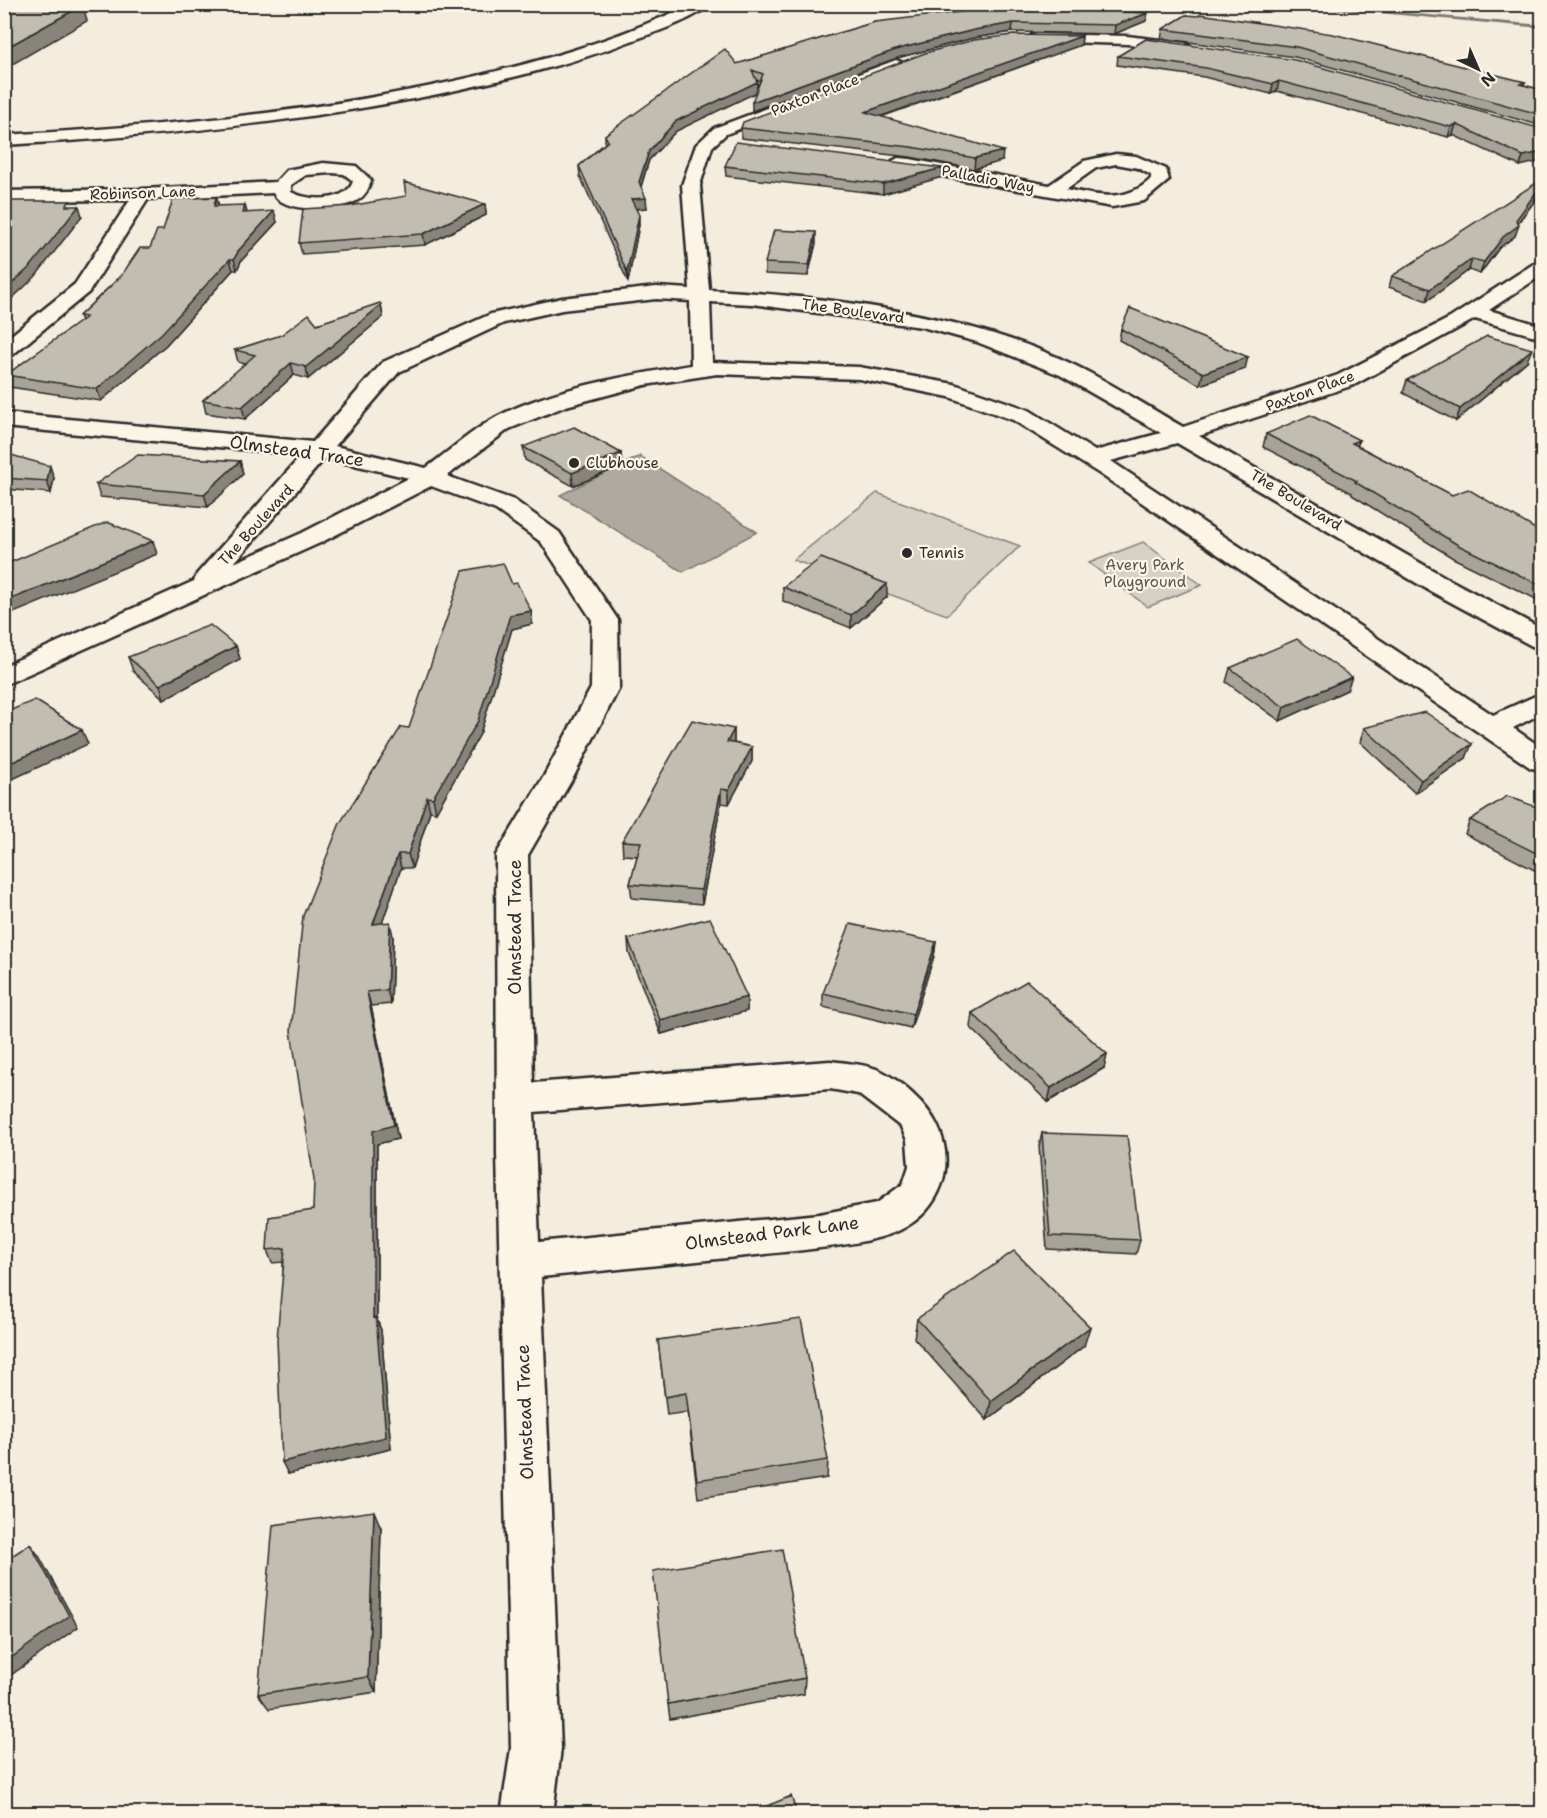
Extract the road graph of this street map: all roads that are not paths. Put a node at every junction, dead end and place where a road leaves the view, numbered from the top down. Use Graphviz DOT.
graph roads {
  1 [pos="703,4"];
  2 [pos="1022,38"];
  3 [pos="1206,50"];
  4 [pos="909,61"];
  5 [pos="435,74"];
  6 [pos="124,117"];
  7 [pos="4,140"];
  8 [pos="709,141"];
  9 [pos="733,144"];
  10 [pos="875,160"];
  11 [pos="281,187"];
  12 [pos="1053,191"];
  13 [pos="142,194"];
  14 [pos="4,196"];
  15 [pos="1542,267"];
  16 [pos="700,295"];
  17 [pos="1472,312"];
  18 [pos="1542,332"];
  19 [pos="9,344"];
  20 [pos="702,370"];
  21 [pos="4,420"];
  22 [pos="1184,434"];
  23 [pos="322,450"];
  24 [pos="1092,459"];
  25 [pos="430,477"];
  26 [pos="199,589"];
  27 [pos="1542,640"];
  28 [pos="4,677"];
  29 [pos="1542,702"];
  30 [pos="1492,728"];
  31 [pos="1542,761"];
  32 [pos="516,1099"];
  33 [pos="520,1262"];
  34 [pos="527,1814"];
  1 -- 7 [label="street"];
  2 -- 3 [label="street"];
  4 -- 8 [label="street, Paxton Place"];
  5 -- 6 [label="street"];
  8 -- 9 [label="street"];
  8 -- 16 [label="street"];
  10 -- 12 [label="street, Palladio Way"];
  11 -- 13 [label="street, Robinson Lane"];
  12 -- 12 [label="street, Palladio Way"];
  13 -- 14 [label="street, Robinson Lane"];
  13 -- 19 [label="street"];
  15 -- 17 [label="street, Paxton Place"];
  16 -- 20 [label="street"];
  16 -- 22 [label="street, The Boulevard"];
  16 -- 23 [label="street, The Boulevard"];
  17 -- 18 [label="street"];
  17 -- 22 [label="street, Paxton Place"];
  20 -- 24 [label="street, The Boulevard"];
  20 -- 25 [label="street, The Boulevard"];
  21 -- 23 [label="street, Olmstead Trace"];
  22 -- 24 [label="street, Paxton Place"];
  22 -- 27 [label="street, The Boulevard"];
  23 -- 25 [label="street, Olmstead Trace"];
  23 -- 26 [label="street, The Boulevard"];
  24 -- 30 [label="street, The Boulevard"];
  25 -- 26 [label="street, The Boulevard"];
  25 -- 32 [label="street, Olmstead Trace"];
  26 -- 28 [label="street, The Boulevard"];
  29 -- 30 [label="street"];
  30 -- 31 [label="street, The Boulevard"];
  32 -- 33 [label="street, Olmstead Trace"];
  32 -- 33 [label="street, Olmstead Park Lane"];
  33 -- 34 [label="street, Olmstead Trace"];
}
